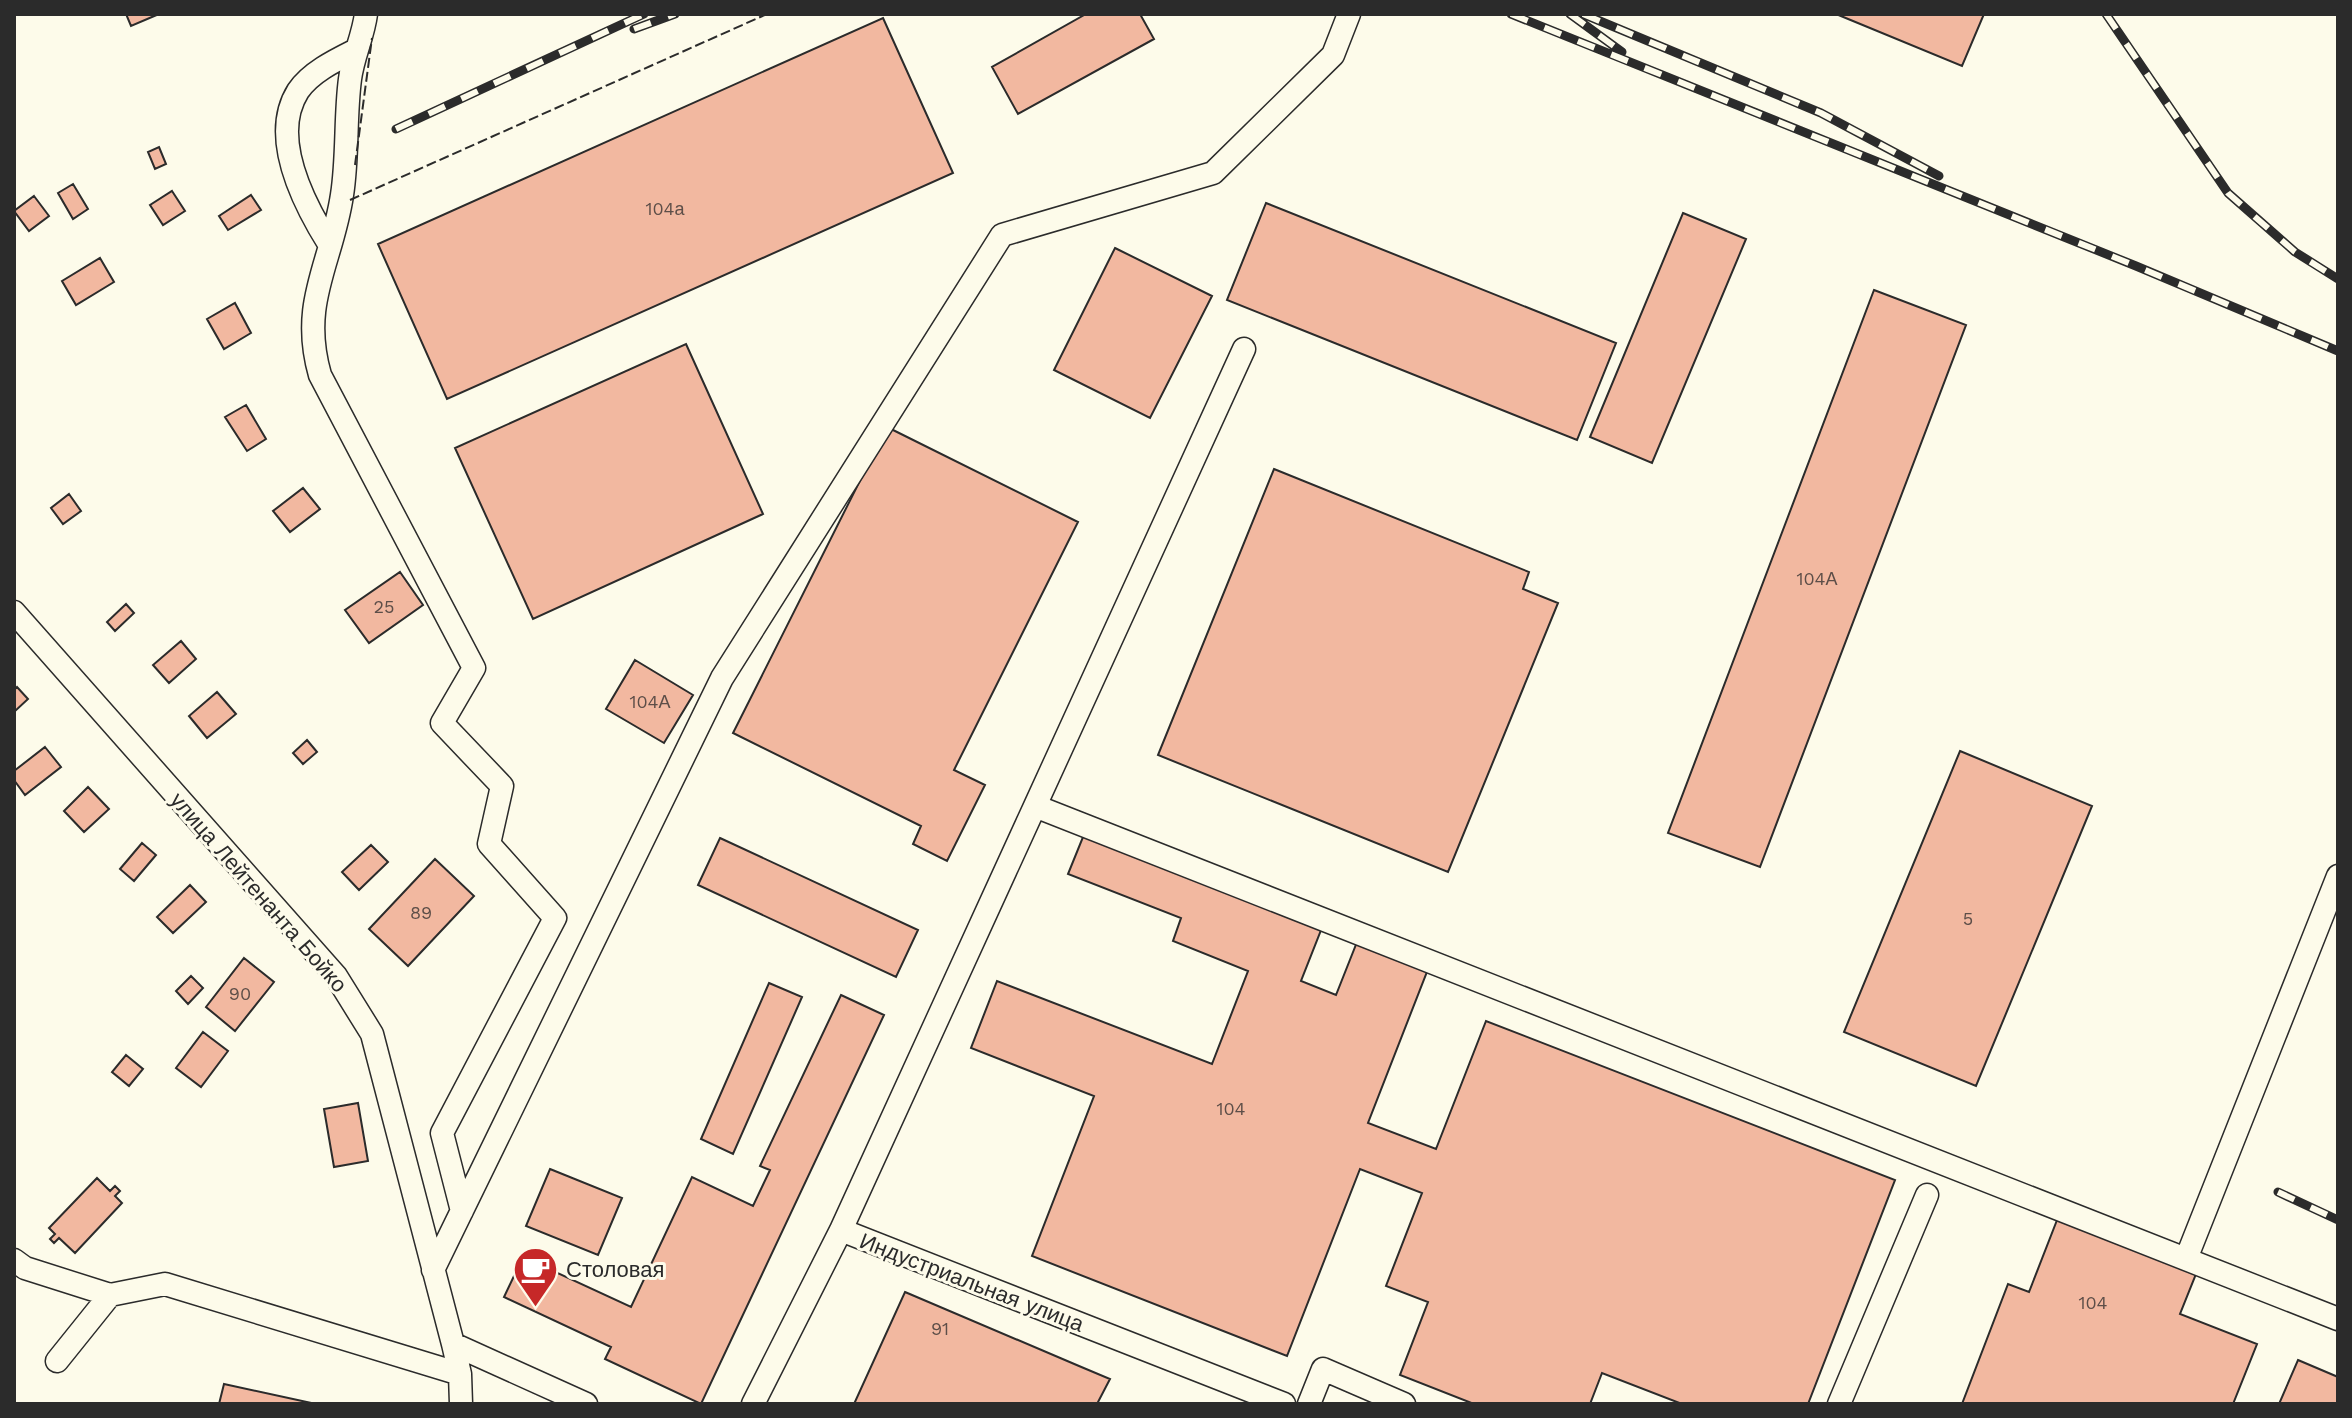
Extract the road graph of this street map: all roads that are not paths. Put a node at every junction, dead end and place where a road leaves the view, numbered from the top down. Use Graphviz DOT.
graph roads {
  1 [pos="366,14"];
  2 [pos="1349,14"];
  3 [pos="354,51"];
  4 [pos="329,244"];
  5 [pos="1244,349"];
  6 [pos="14,612"];
  7 [pos="1035,806"];
  8 [pos="2338,876"];
  9 [pos="1927,1195"];
  10 [pos="462,1211"];
  11 [pos="841,1230"];
  12 [pos="2186,1259"];
  13 [pos="14,1260"];
  14 [pos="433,1270"];
  15 [pos="110,1295"];
  16 [pos="2338,1319"];
  17 [pos="453,1344"];
  18 [pos="57,1361"];
  19 [pos="460,1374"];
  20 [pos="461,1404"];
  21 [pos="586,1404"];
  22 [pos="753,1404"];
  23 [pos="1284,1404"];
  24 [pos="1309,1404"];
  25 [pos="1404,1404"];
  26 [pos="1839,1404"];
  1 -- 3 [label="street"];
  2 -- 10 [label="street"];
  3 -- 4 [label="street"];
  3 -- 4 [label="street"];
  4 -- 10 [label="street"];
  5 -- 7 [label="street"];
  6 -- 14 [label="street, улица Лейтенанта Бойко"];
  7 -- 11 [label="street"];
  7 -- 12 [label="street"];
  8 -- 12 [label="street"];
  9 -- 26 [label="street"];
  10 -- 14 [label="street"];
  11 -- 22 [label="street, Индустриальная улица"];
  11 -- 23 [label="street, Индустриальная улица"];
  12 -- 16 [label="street"];
  13 -- 15 [label="street"];
  14 -- 17 [label="street, улица Лейтенанта Бойко"];
  15 -- 18 [label="street"];
  15 -- 19 [label="street"];
  17 -- 19 [label="street, улица Лейтенанта Бойко"];
  17 -- 21 [label="street"];
  19 -- 20 [label="street, улица Лейтенанта Бойко"];
  24 -- 25 [label="street"];
}
